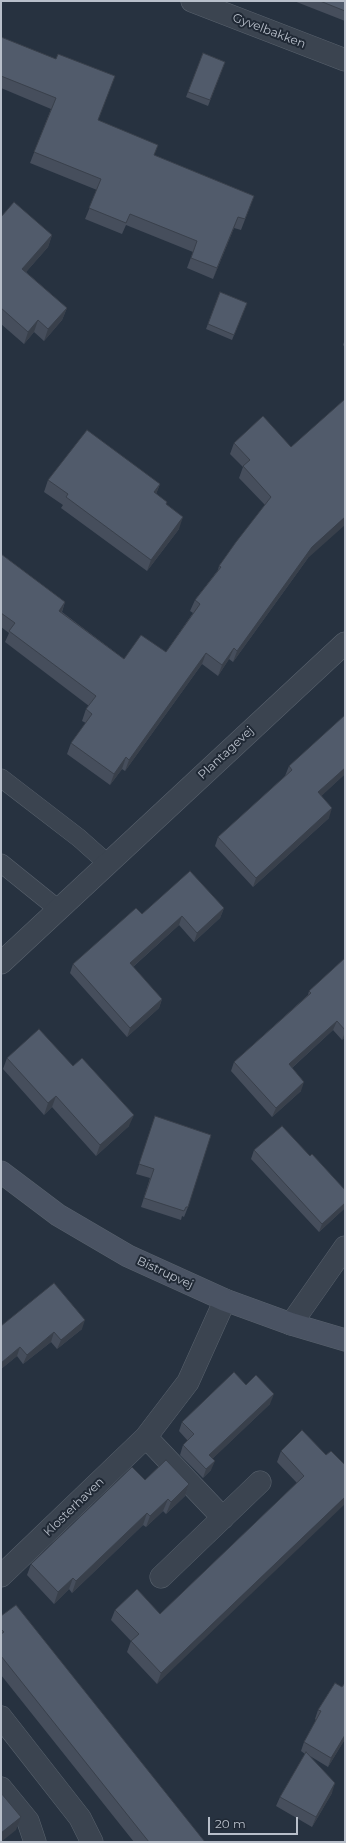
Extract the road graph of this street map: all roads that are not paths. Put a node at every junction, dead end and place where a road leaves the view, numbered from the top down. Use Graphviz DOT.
graph roads {
  1 [pos="192,1"];
  2 [pos="345,60"];
  3 [pos="345,643"];
  4 [pos="1,778"];
  5 [pos="107,863"];
  6 [pos="1,864"];
  7 [pos="58,908"];
  8 [pos="1,963"];
  9 [pos="1,1172"];
  10 [pos="345,1247"];
  11 [pos="225,1300"];
  12 [pos="291,1324"];
  13 [pos="345,1340"];
  14 [pos="146,1437"];
  15 [pos="260,1482"];
  16 [pos="222,1518"];
  17 [pos="1,1576"];
  18 [pos="161,1577"];
  19 [pos="1,1717"];
  20 [pos="1,1788"];
  21 [pos="35,1842"];
  22 [pos="92,1842"];
  1 -- 2 [label="street, Gyvelbakken"];
  3 -- 5 [label="street, Plantagevej"];
  4 -- 5 [label="lane"];
  5 -- 7 [label="street, Plantagevej"];
  6 -- 7 [label="lane"];
  7 -- 8 [label="street, Plantagevej"];
  9 -- 11 [label="main road, Bistrupvej"];
  10 -- 12 [label="street"];
  11 -- 12 [label="main road, Bistrupvej"];
  11 -- 14 [label="street, Klosterhaven"];
  12 -- 13 [label="main road, Bistrupvej"];
  14 -- 16 [label="street"];
  14 -- 17 [label="street, Klosterhaven"];
  15 -- 16 [label="street"];
  16 -- 18 [label="street"];
  19 -- 22 [label="street"];
  20 -- 21 [label="street"];
}
